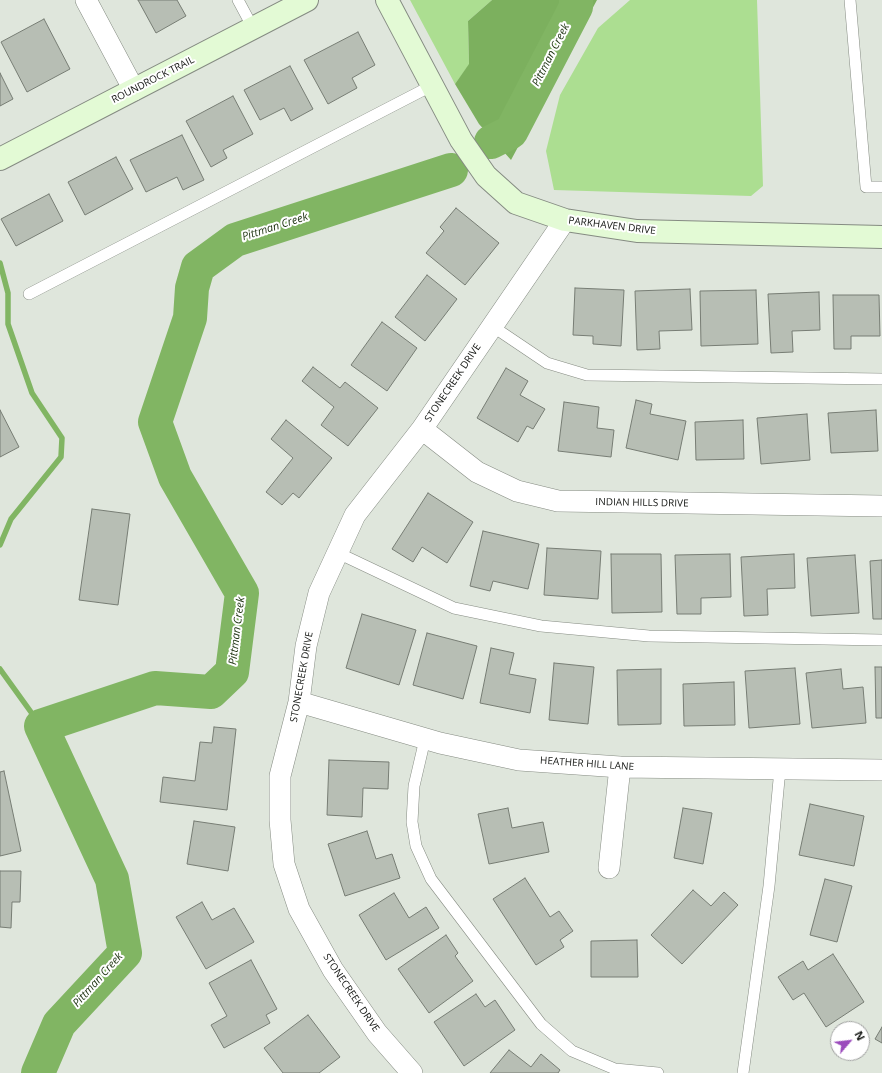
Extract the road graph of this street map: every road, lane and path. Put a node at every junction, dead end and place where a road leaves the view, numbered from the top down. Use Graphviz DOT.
graph roads {
  1 [pos="86,0"];
  2 [pos="238,0"];
  3 [pos="307,0"];
  4 [pos="387,0"];
  5 [pos="850,0"];
  6 [pos="253,28"];
  7 [pos="433,85"];
  8 [pos="134,90"];
  9 [pos="0,159"];
  10 [pos="882,187"];
  11 [pos="565,220"];
  12 [pos="882,237"];
  13 [pos="29,294"];
  14 [pos="492,326"];
  15 [pos="882,379"];
  16 [pos="422,429"];
  17 [pos="882,506"];
  18 [pos="338,553"];
  19 [pos="882,640"];
  20 [pos="299,702"];
  21 [pos="425,739"];
  22 [pos="620,767"];
  23 [pos="780,769"];
  24 [pos="882,770"];
  25 [pos="609,868"];
  26 [pos="412,1073"];
  27 [pos="658,1073"];
  28 [pos="743,1073"];
  1 -- 8 [label="street"];
  2 -- 6 [label="lane"];
  3 -- 6 [label="street, ROUNDROCK TRAIL"];
  4 -- 7 [label="street, PARKHAVEN DRIVE"];
  5 -- 10 [label="lane"];
  6 -- 8 [label="street, ROUNDROCK TRAIL"];
  7 -- 11 [label="street, PARKHAVEN DRIVE"];
  7 -- 13 [label="lane"];
  8 -- 9 [label="street, ROUNDROCK TRAIL"];
  11 -- 12 [label="street, PARKHAVEN DRIVE"];
  11 -- 14 [label="street, STONECREEK DRIVE"];
  14 -- 15 [label="lane"];
  14 -- 16 [label="street, STONECREEK DRIVE"];
  16 -- 17 [label="street, INDIAN HILLS DRIVE"];
  16 -- 18 [label="street, STONECREEK DRIVE"];
  18 -- 19 [label="lane"];
  18 -- 20 [label="street, STONECREEK DRIVE"];
  20 -- 21 [label="street, HEATHER HILL LANE"];
  20 -- 26 [label="street, STONECREEK DRIVE"];
  21 -- 22 [label="street, HEATHER HILL LANE"];
  21 -- 27 [label="lane"];
  22 -- 23 [label="street, HEATHER HILL LANE"];
  22 -- 25 [label="street"];
  23 -- 24 [label="street, HEATHER HILL LANE"];
  23 -- 28 [label="lane"];
}
